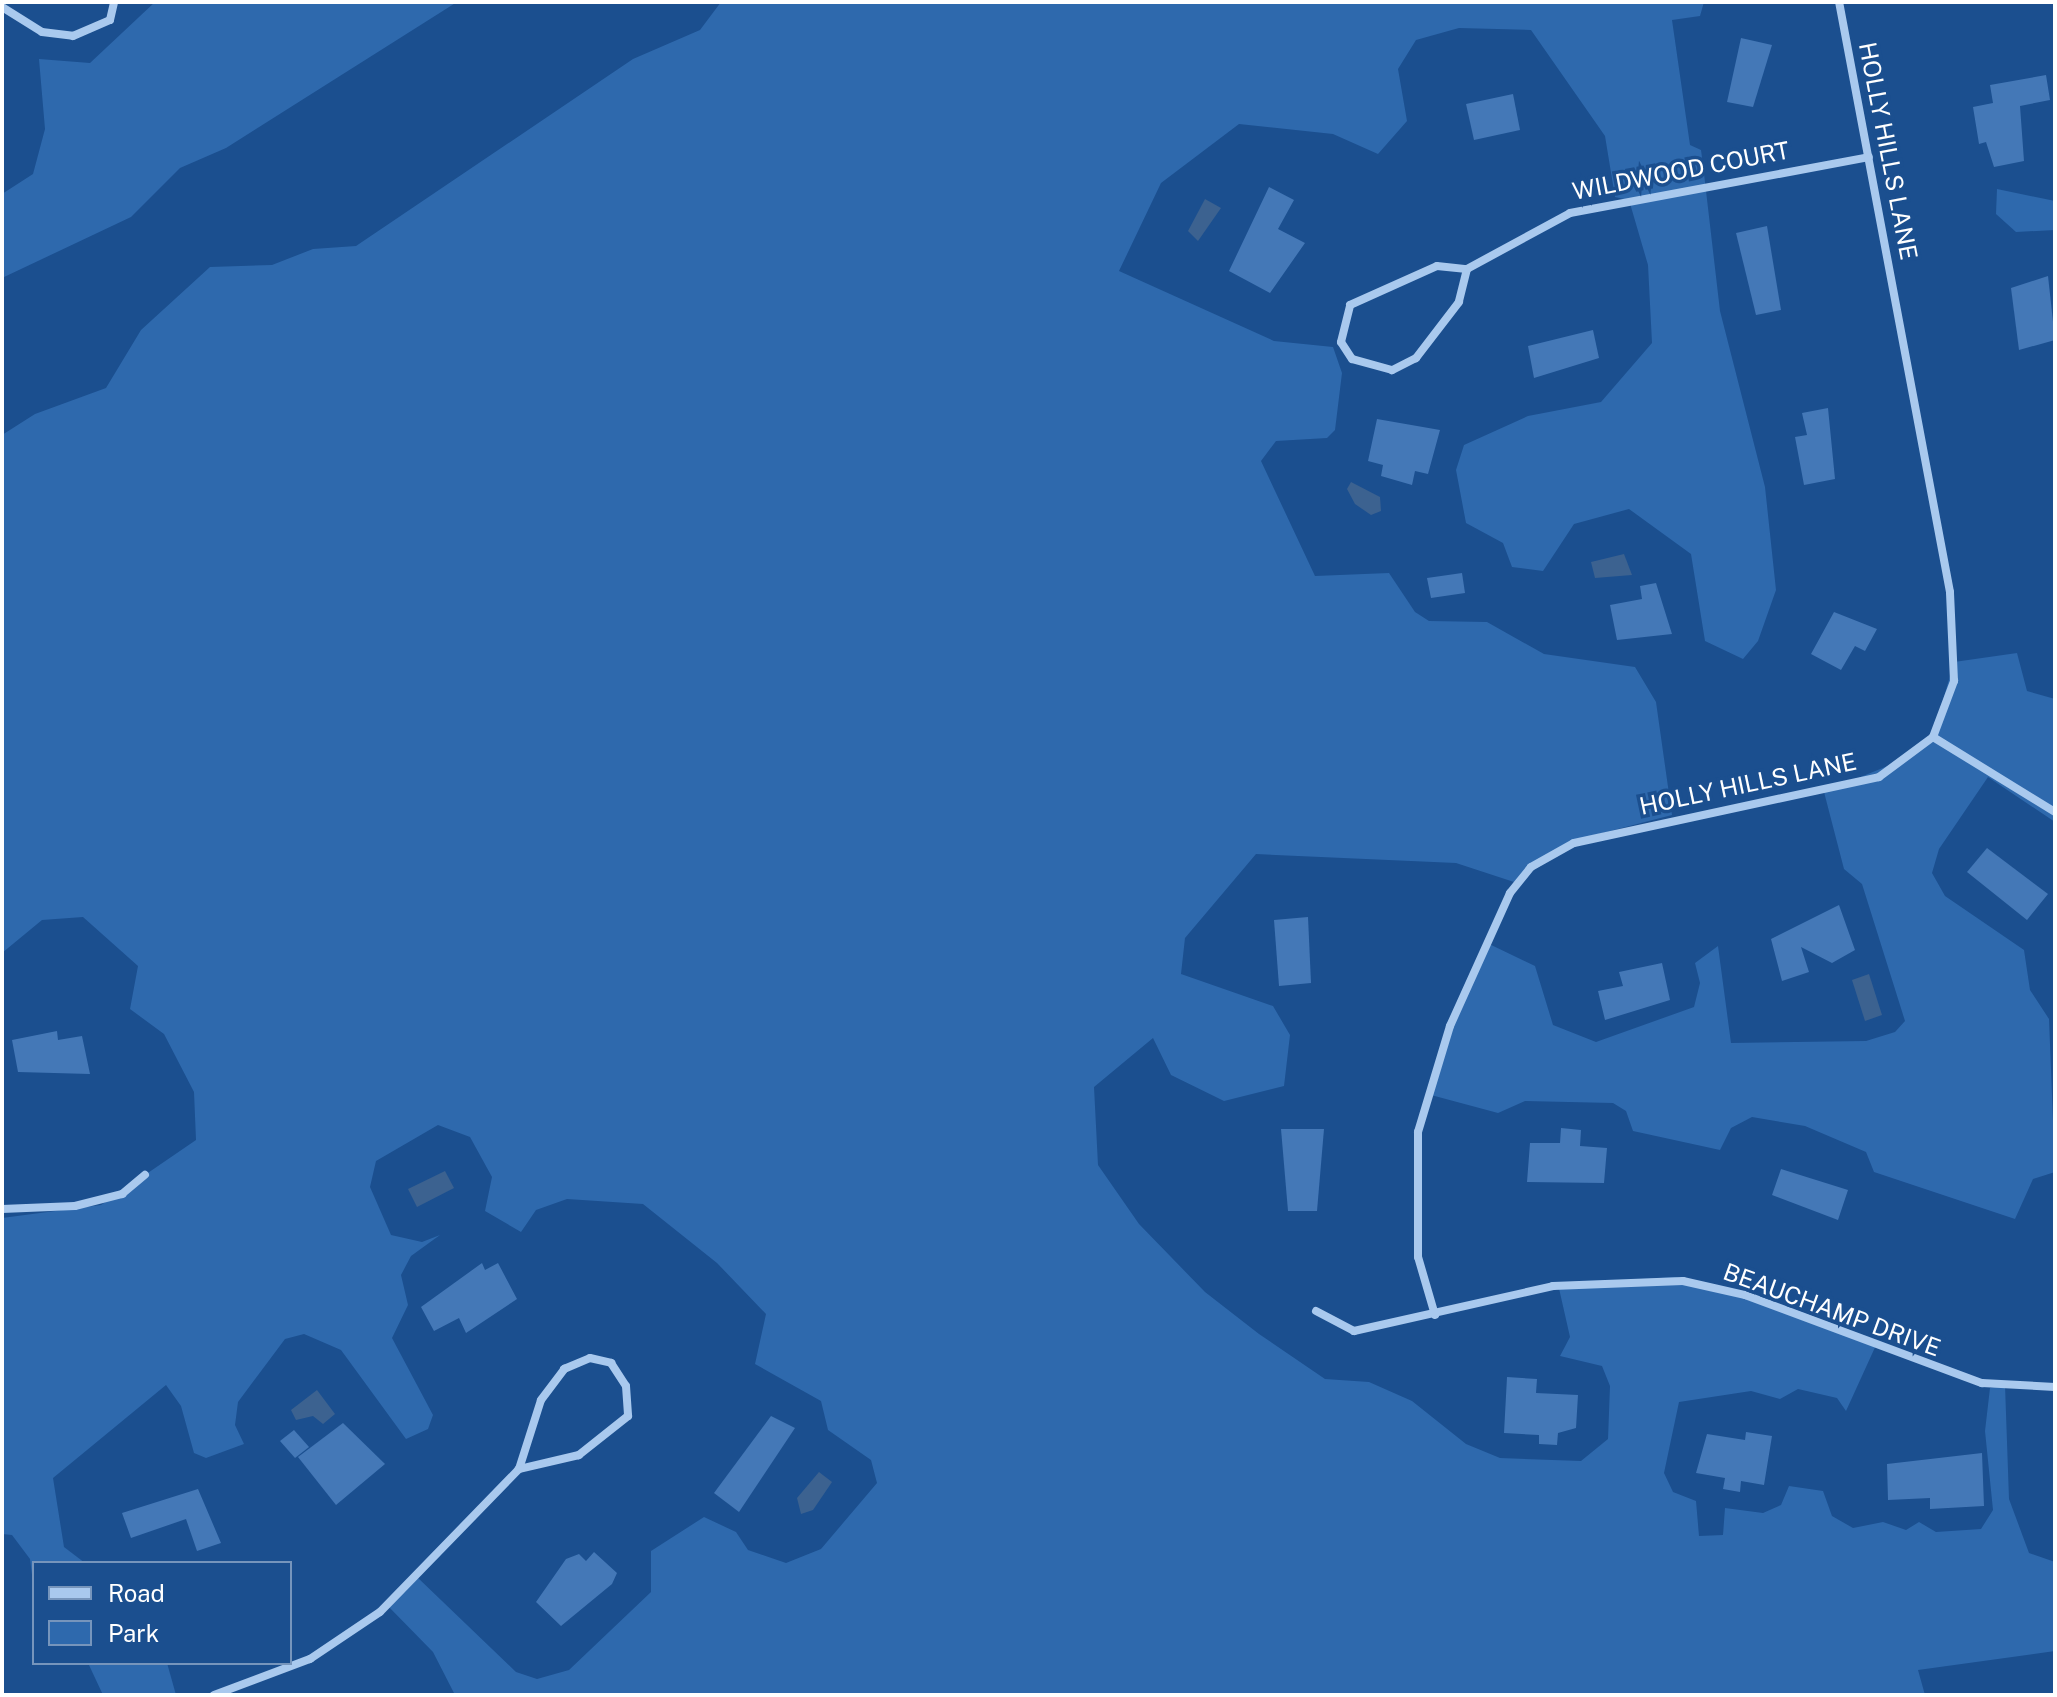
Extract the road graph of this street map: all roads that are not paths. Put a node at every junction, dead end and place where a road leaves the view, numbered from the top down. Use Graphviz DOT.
graph roads {
  1 [pos="114,2"];
  2 [pos="1839,2"];
  3 [pos="2,7"];
  4 [pos="1869,157"];
  5 [pos="1467,269"];
  6 [pos="1933,737"];
  7 [pos="2055,812"];
  8 [pos="145,1175"];
  9 [pos="2,1209"];
  10 [pos="1316,1311"];
  11 [pos="1435,1315"];
  12 [pos="2055,1387"];
  13 [pos="519,1469"];
  14 [pos="214,1695"];
  1 -- 3 [label="street"];
  2 -- 4 [label="street, HOLLY HILLS LANE"];
  4 -- 5 [label="street, WILDWOOD COURT"];
  4 -- 6 [label="street, HOLLY HILLS LANE"];
  5 -- 5 [label="street, WILDWOOD COURT"];
  6 -- 7 [label="street"];
  6 -- 11 [label="street, HOLLY HILLS LANE"];
  8 -- 9 [label="street"];
  10 -- 11 [label="street, BEAUCHAMP DRIVE"];
  11 -- 12 [label="street, BEAUCHAMP DRIVE"];
  13 -- 13 [label="street"];
  13 -- 14 [label="street"];
}
